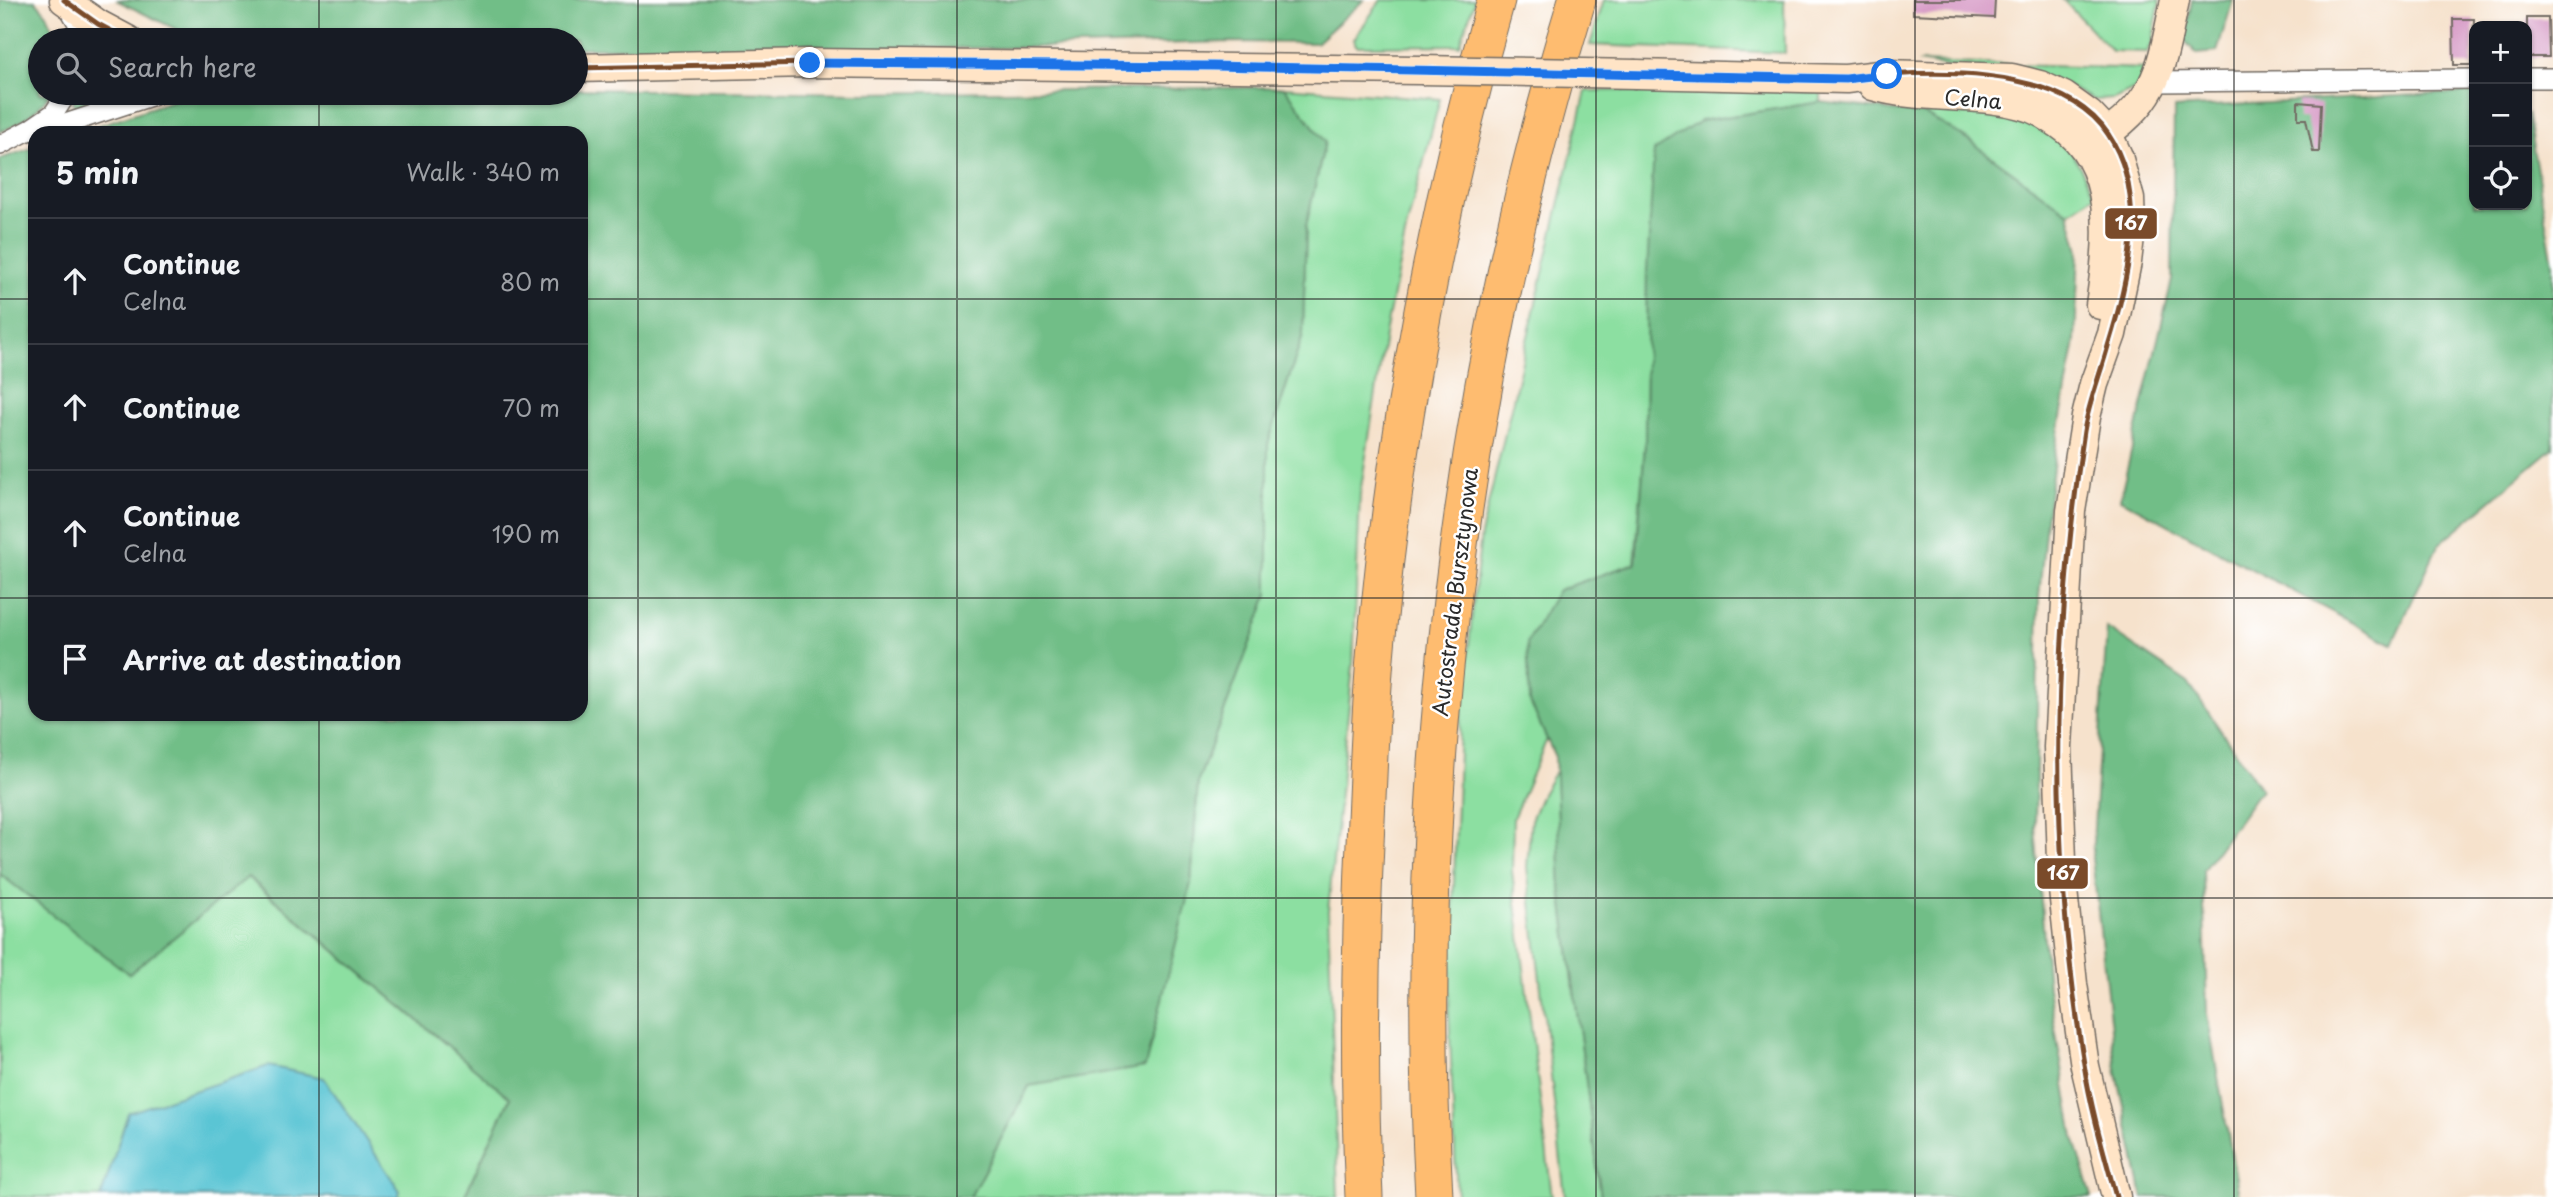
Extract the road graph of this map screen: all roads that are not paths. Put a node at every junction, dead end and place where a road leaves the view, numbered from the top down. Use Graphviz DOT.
graph roads {
  1 [pos="1496,0"];
  2 [pos="1577,0"];
  3 [pos="2175,0"];
  4 [pos="65,1"];
  5 [pos="79,28"];
  6 [pos="106,28"];
  7 [pos="588,68"];
  8 [pos="2532,78"];
  9 [pos="2553,78"];
  10 [pos="2469,79"];
  11 [pos="2156,82"];
  12 [pos="59,105"];
  13 [pos="123,105"];
  14 [pos="33,126"];
  15 [pos="58,126"];
  16 [pos="28,129"];
  17 [pos="28,136"];
  18 [pos="2096,141"];
  19 [pos="0,146"];
  20 [pos="1364,1197"];
  21 [pos="1434,1197"];
  22 [pos="2116,1197"];
  1 -- 20 [label="highway"];
  2 -- 21 [label="highway, Autostrada Bursztynowa"];
  3 -- 11 [label="street"];
  4 -- 5 [label="street"];
  4 -- 6 [label="street"];
  7 -- 18 [label="street, Celna, bridge"];
  8 -- 9 [label="street"];
  10 -- 11 [label="street"];
  11 -- 18 [label="street"];
  12 -- 14 [label="street"];
  13 -- 15 [label="street"];
  16 -- 19 [label="street"];
  17 -- 19 [label="street"];
  18 -- 22 [label="street"];
}
